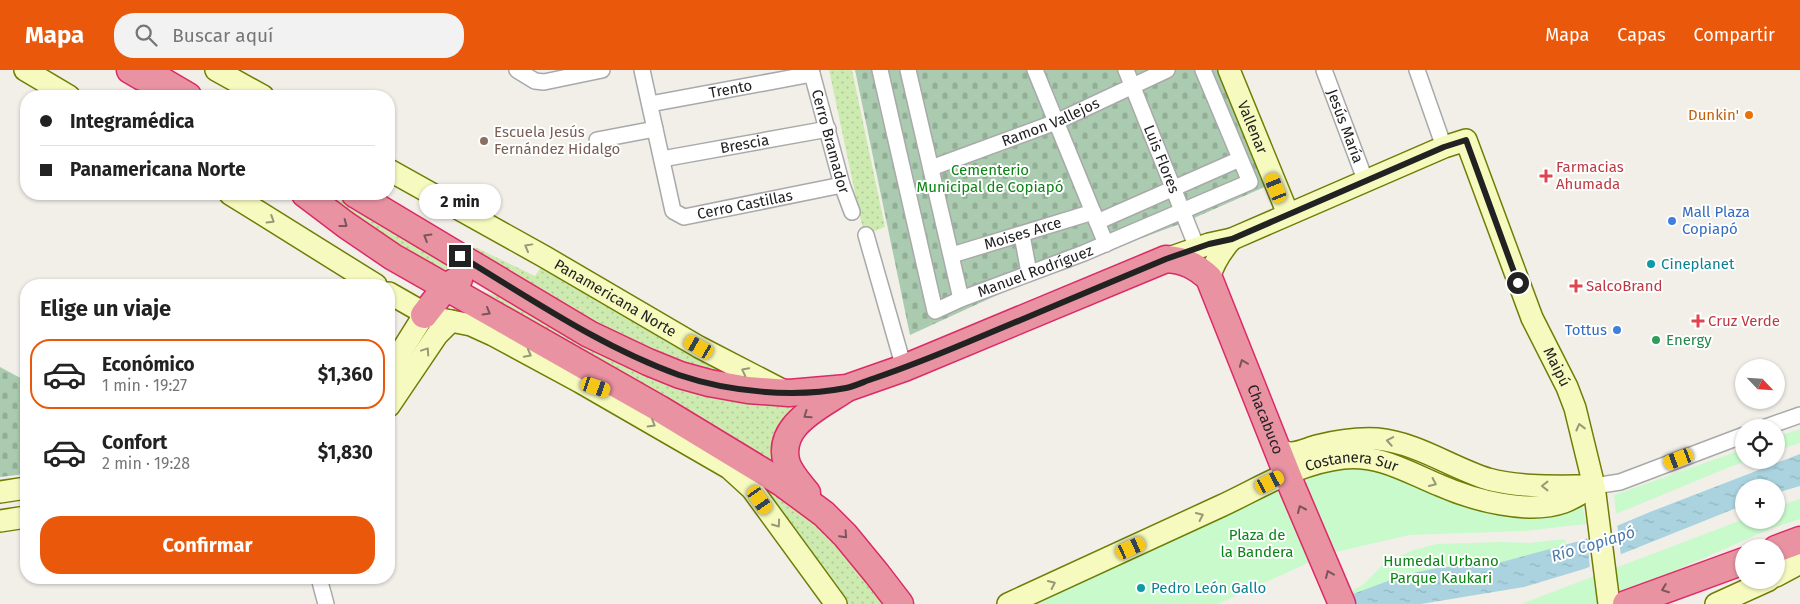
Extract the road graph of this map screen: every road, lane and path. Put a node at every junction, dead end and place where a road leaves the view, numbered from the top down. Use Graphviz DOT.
graph roads {
  1 [pos="25,70"];
  2 [pos="216,70"];
  3 [pos="517,70"];
  4 [pos="602,70"];
  5 [pos="642,70"];
  6 [pos="880,70"];
  7 [pos="1035,70"];
  8 [pos="1126,70"];
  9 [pos="1167,70"];
  10 [pos="1203,70"];
  11 [pos="1229,70"];
  12 [pos="1324,70"];
  13 [pos="1417,70"];
  14 [pos="911,71"];
  15 [pos="812,72"];
  16 [pos="144,81"];
  17 [pos="1132,86"];
  18 [pos="59,90"];
  19 [pos="178,90"];
  20 [pos="252,90"];
  21 [pos="650,104"];
  22 [pos="1056,122"];
  23 [pos="655,129"];
  24 [pos="828,129"];
  25 [pos="597,140"];
  26 [pos="1444,147"];
  27 [pos="662,158"];
  28 [pos="1240,159"];
  29 [pos="931,168"];
  30 [pos="395,173"];
  31 [pos="1366,182"];
  32 [pos="842,185"];
  33 [pos="1172,189"];
  34 [pos="240,200"];
  35 [pos="313,200"];
  36 [pos="365,200"];
  37 [pos="852,212"];
  38 [pos="1181,212"];
  39 [pos="1288,214"];
  40 [pos="1095,217"];
  41 [pos="866,235"];
  42 [pos="1022,235"];
  43 [pos="1232,239"];
  44 [pos="1106,244"];
  45 [pos="1197,248"];
  46 [pos="952,255"];
  47 [pos="1166,259"];
  48 [pos="1029,273"];
  49 [pos="1209,278"];
  50 [pos="366,279"];
  51 [pos="445,288"];
  52 [pos="395,297"];
  53 [pos="961,298"];
  54 [pos="540,304"];
  55 [pos="424,314"];
  56 [pos="451,321"];
  57 [pos="904,368"];
  58 [pos="398,369"];
  59 [pos="395,381"];
  60 [pos="580,382"];
  61 [pos="847,388"];
  62 [pos="789,393"];
  63 [pos="660,410"];
  64 [pos="1800,415"];
  65 [pos="1785,420"];
  66 [pos="1735,438"];
  67 [pos="1276,448"];
  68 [pos="1287,473"];
  69 [pos="1592,480"];
  70 [pos="20,489"];
  71 [pos="0,492"];
  72 [pos="824,514"];
  73 [pos="20,518"];
  74 [pos="0,521"];
  75 [pos="1800,540"];
  76 [pos="1785,546"];
  77 [pos="1800,563"];
  78 [pos="1735,564"];
  79 [pos="1785,571"];
  80 [pos="1735,572"];
  81 [pos="321,584"];
  82 [pos="1749,589"];
  83 [pos="326,604"];
  84 [pos="836,604"];
  85 [pos="900,604"];
  86 [pos="1008,604"];
  87 [pos="1342,604"];
  88 [pos="1609,604"];
  89 [pos="1626,604"];
  90 [pos="1678,604"];
  91 [pos="1716,604"];
  1 -- 18 [label="street"];
  2 -- 20 [label="street"];
  3 -- 4 [label="street"];
  5 -- 21 [label="street, Cerro Castillas"];
  6 -- 53 [label="street, Manuel Rodríguez"];
  7 -- 22 [label="street"];
  8 -- 17 [label="street, Luis Flores"];
  9 -- 17 [label="street, Ramon Vallejos"];
  10 -- 28 [label="street, Manuel Rodríguez"];
  11 -- 39 [label="street, Vallenar"];
  12 -- 31 [label="street, Jesús María"];
  13 -- 26 [label="street"];
  14 -- 29 [label="street"];
  15 -- 21 [label="street, Trento"];
  15 -- 24 [label="street, Cerro Bramador"];
  16 -- 19 [label="highway"];
  17 -- 22 [label="street, Ramon Vallejos"];
  17 -- 33 [label="street, Luis Flores"];
  21 -- 23 [label="street, Cerro Castillas"];
  22 -- 29 [label="street, Ramon Vallejos"];
  22 -- 40 [label="street"];
  23 -- 25 [label="street"];
  23 -- 27 [label="street, Cerro Castillas"];
  24 -- 27 [label="street, Brescia"];
  24 -- 32 [label="street, Cerro Bramador"];
  26 -- 31 [label="street"];
  69 -- 26 [label="street, Maipú, one-way"];
  27 -- 32 [label="street, Cerro Castillas"];
  28 -- 33 [label="street, Moises Arce"];
  28 -- 38 [label="street, Manuel Rodríguez"];
  29 -- 46 [label="street"];
  62 -- 30 [label="street, Panamericana Norte, one-way"];
  31 -- 39 [label="street"];
  32 -- 37 [label="street, Cerro Bramador"];
  33 -- 38 [label="street, Luis Flores"];
  33 -- 40 [label="street, Moises Arce"];
  34 -- 50 [label="street, one-way"];
  35 -- 51 [label="highway, one-way"];
  54 -- 36 [label="highway, one-way"];
  38 -- 44 [label="street, Manuel Rodríguez"];
  38 -- 45 [label="street, Luis Flores"];
  39 -- 43 [label="street"];
  40 -- 42 [label="street, Moises Arce"];
  40 -- 44 [label="street"];
  41 -- 57 [label="street"];
  42 -- 46 [label="street, Moises Arce"];
  42 -- 48 [label="street"];
  43 -- 45 [label="street"];
  43 -- 49 [label="street"];
  44 -- 48 [label="street, Manuel Rodríguez"];
  45 -- 47 [label="street"];
  46 -- 53 [label="street"];
  47 -- 49 [label="highway"];
  47 -- 57 [label="highway"];
  48 -- 53 [label="street, Manuel Rodríguez"];
  67 -- 49 [label="highway, Chacabuco, one-way"];
  51 -- 54 [label="highway"];
  51 -- 55 [label="highway"];
  51 -- 63 [label="highway, one-way"];
  52 -- 55 [label="street"];
  54 -- 62 [label="highway"];
  55 -- 56 [label="street"];
  55 -- 58 [label="street"];
  58 -- 56 [label="street, one-way"];
  56 -- 60 [label="street, one-way"];
  57 -- 61 [label="highway"];
  58 -- 59 [label="street"];
  60 -- 63 [label="highway"];
  60 -- 84 [label="street, one-way"];
  61 -- 62 [label="highway"];
  61 -- 72 [label="highway, one-way"];
  63 -- 72 [label="highway"];
  64 -- 65 [label="street"];
  66 -- 69 [label="street, Costanera Sur"];
  67 -- 68 [label="highway, Chacabuco"];
  69 -- 67 [label="street, Costanera Sur, one-way"];
  68 -- 69 [label="street, Costanera Sur, one-way"];
  86 -- 68 [label="street, Costanera Sur, one-way"];
  87 -- 68 [label="highway, Chacabuco, one-way"];
  69 -- 88 [label="street, Maipú"];
  70 -- 71 [label="street"];
  72 -- 85 [label="highway, one-way"];
  73 -- 74 [label="street"];
  75 -- 76 [label="highway"];
  77 -- 79 [label="street"];
  78 -- 89 [label="highway, one-way"];
  80 -- 90 [label="highway"];
  81 -- 83 [label="street"];
  82 -- 91 [label="street"];
}
